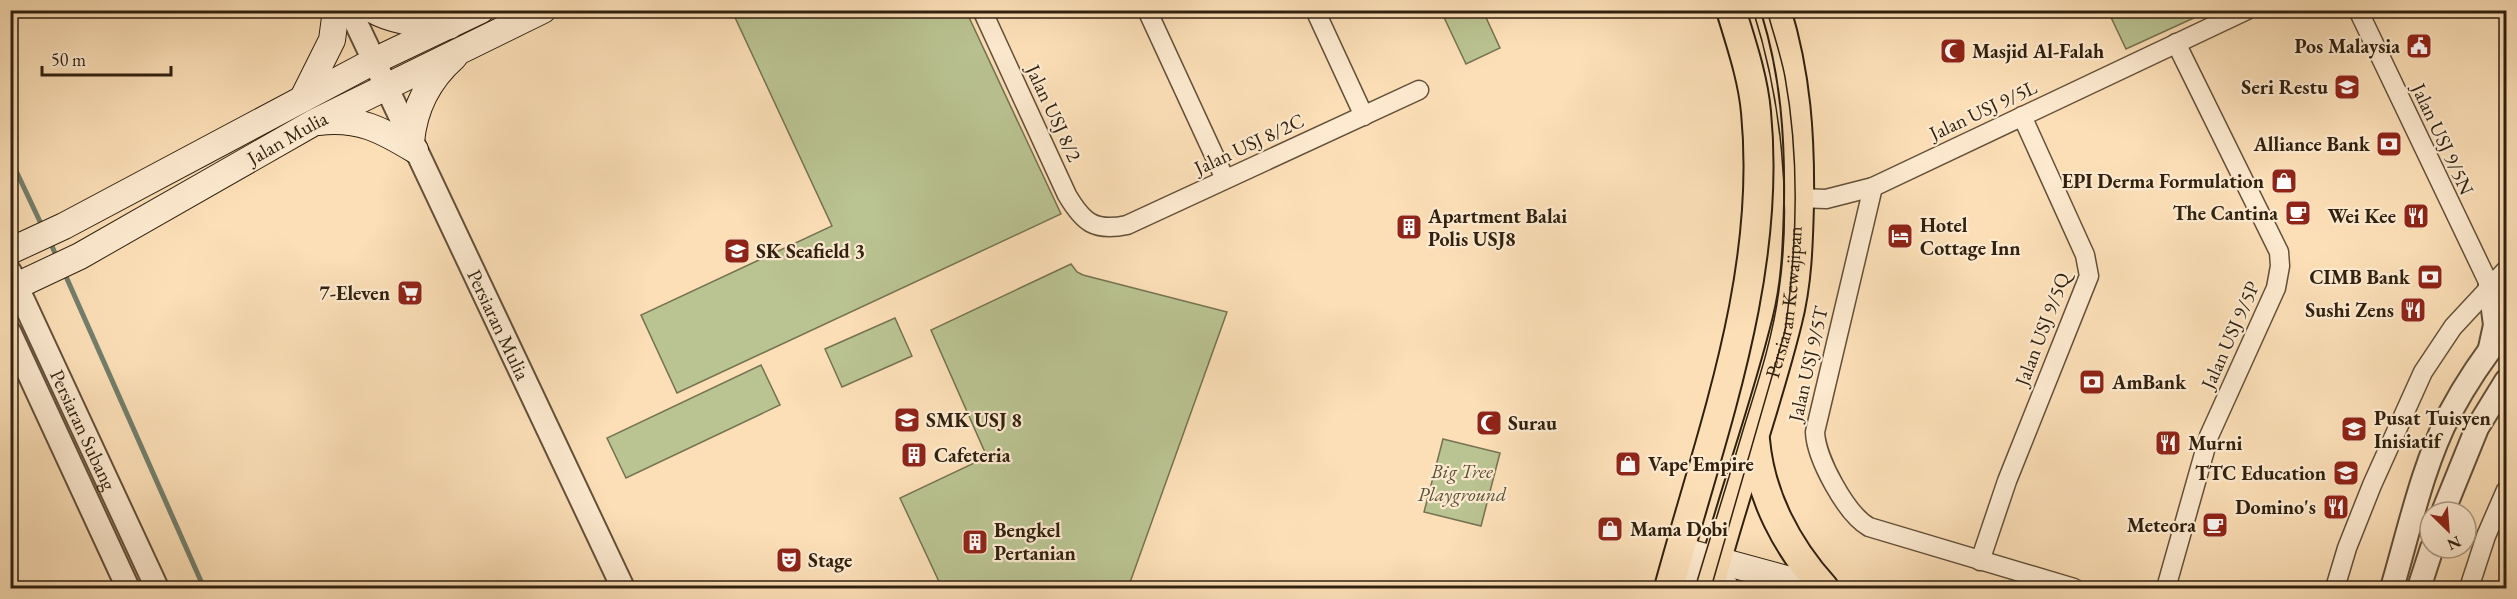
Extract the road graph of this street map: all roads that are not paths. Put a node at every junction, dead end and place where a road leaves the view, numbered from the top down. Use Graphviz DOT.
graph roads {
  1 [pos="336,10"];
  2 [pos="350,10"];
  3 [pos="373,10"];
  4 [pos="481,10"];
  5 [pos="543,10"];
  6 [pos="1147,10"];
  7 [pos="1315,10"];
  8 [pos="1731,10"];
  9 [pos="1776,10"];
  10 [pos="2247,10"];
  11 [pos="2358,10"];
  12 [pos="987,12"];
  13 [pos="449,26"];
  14 [pos="2176,43"];
  15 [pos="468,46"];
  16 [pos="374,61"];
  17 [pos="385,85"];
  18 [pos="1419,90"];
  19 [pos="303,98"];
  20 [pos="1364,116"];
  21 [pos="2022,116"];
  22 [pos="313,123"];
  23 [pos="413,146"];
  24 [pos="1226,179"];
  25 [pos="1873,187"];
  26 [pos="1799,198"];
  27 [pos="1096,226"];
  28 [pos="17,248"];
  29 [pos="2506,270"];
  30 [pos="19,280"];
  31 [pos="2498,291"];
  32 [pos="2506,329"];
  33 [pos="10,333"];
  34 [pos="2490,350"];
  35 [pos="2505,384"];
  36 [pos="1755,432"];
  37 [pos="2506,490"];
  38 [pos="2447,500"];
  39 [pos="2428,560"];
  40 [pos="1980,561"];
  41 [pos="1674,571"];
  42 [pos="1716,580"];
  43 [pos="129,588"];
  44 [pos="157,588"];
  45 [pos="623,588"];
  46 [pos="1819,588"];
  47 [pos="1824,588"];
  48 [pos="2074,588"];
  49 [pos="2166,588"];
  50 [pos="2335,588"];
  51 [pos="2391,588"];
  52 [pos="2419,588"];
  53 [pos="2469,588"];
  1 -- 19 [label="main road"];
  2 -- 16 [label="street, Persiaran Mulia"];
  3 -- 13 [label="main road"];
  4 -- 13 [label="main road"];
  5 -- 15 [label="main road, Jalan Mulia"];
  6 -- 24 [label="street"];
  7 -- 20 [label="street"];
  8 -- 41 [label="main road, Persiaran Kewajipan"];
  9 -- 26 [label="main road, Persiaran Kewajipan"];
  10 -- 14 [label="street, Jalan USJ 9/5L"];
  11 -- 31 [label="street, Jalan USJ 9/5N"];
  12 -- 27 [label="street, Jalan USJ 8/2"];
  13 -- 16 [label="main road"];
  14 -- 21 [label="street, Jalan USJ 9/5L"];
  14 -- 49 [label="street, Jalan USJ 9/5P"];
  15 -- 17 [label="main road, Jalan Mulia"];
  15 -- 23 [label="main road"];
  16 -- 17 [label="street, Persiaran Mulia"];
  16 -- 19 [label="main road"];
  17 -- 22 [label="main road, Jalan Mulia"];
  17 -- 23 [label="street, Persiaran Mulia"];
  18 -- 20 [label="street, Jalan USJ 8/2C"];
  19 -- 28 [label="main road"];
  20 -- 24 [label="street, Jalan USJ 8/2C"];
  21 -- 25 [label="street, Jalan USJ 9/5L"];
  21 -- 40 [label="street, Jalan USJ 9/5Q"];
  22 -- 23 [label="main road"];
  22 -- 30 [label="main road, Jalan Mulia"];
  23 -- 45 [label="street, Persiaran Mulia"];
  24 -- 27 [label="street, Jalan USJ 8/2C"];
  25 -- 26 [label="street, Jalan USJ 9/5L"];
  25 -- 40 [label="street, Jalan USJ 9/5T"];
  26 -- 36 [label="main road, Persiaran Kewajipan"];
  29 -- 31 [label="street"];
  30 -- 44 [label="street, Persiaran Subang"];
  31 -- 34 [label="street"];
  31 -- 50 [label="street"];
  32 -- 34 [label="street"];
  33 -- 43 [label="street, Persiaran Subang"];
  34 -- 51 [label="street"];
  35 -- 38 [label="street"];
  36 -- 42 [label="main road, Persiaran Kewajipan"];
  36 -- 47 [label="main road"];
  37 -- 53 [label="street"];
  39 -- 52 [label="street"];
  40 -- 48 [label="street, Jalan USJ 9/5T"];
  41 -- 42 [label="main road"];
  42 -- 46 [label="main road"];
}
